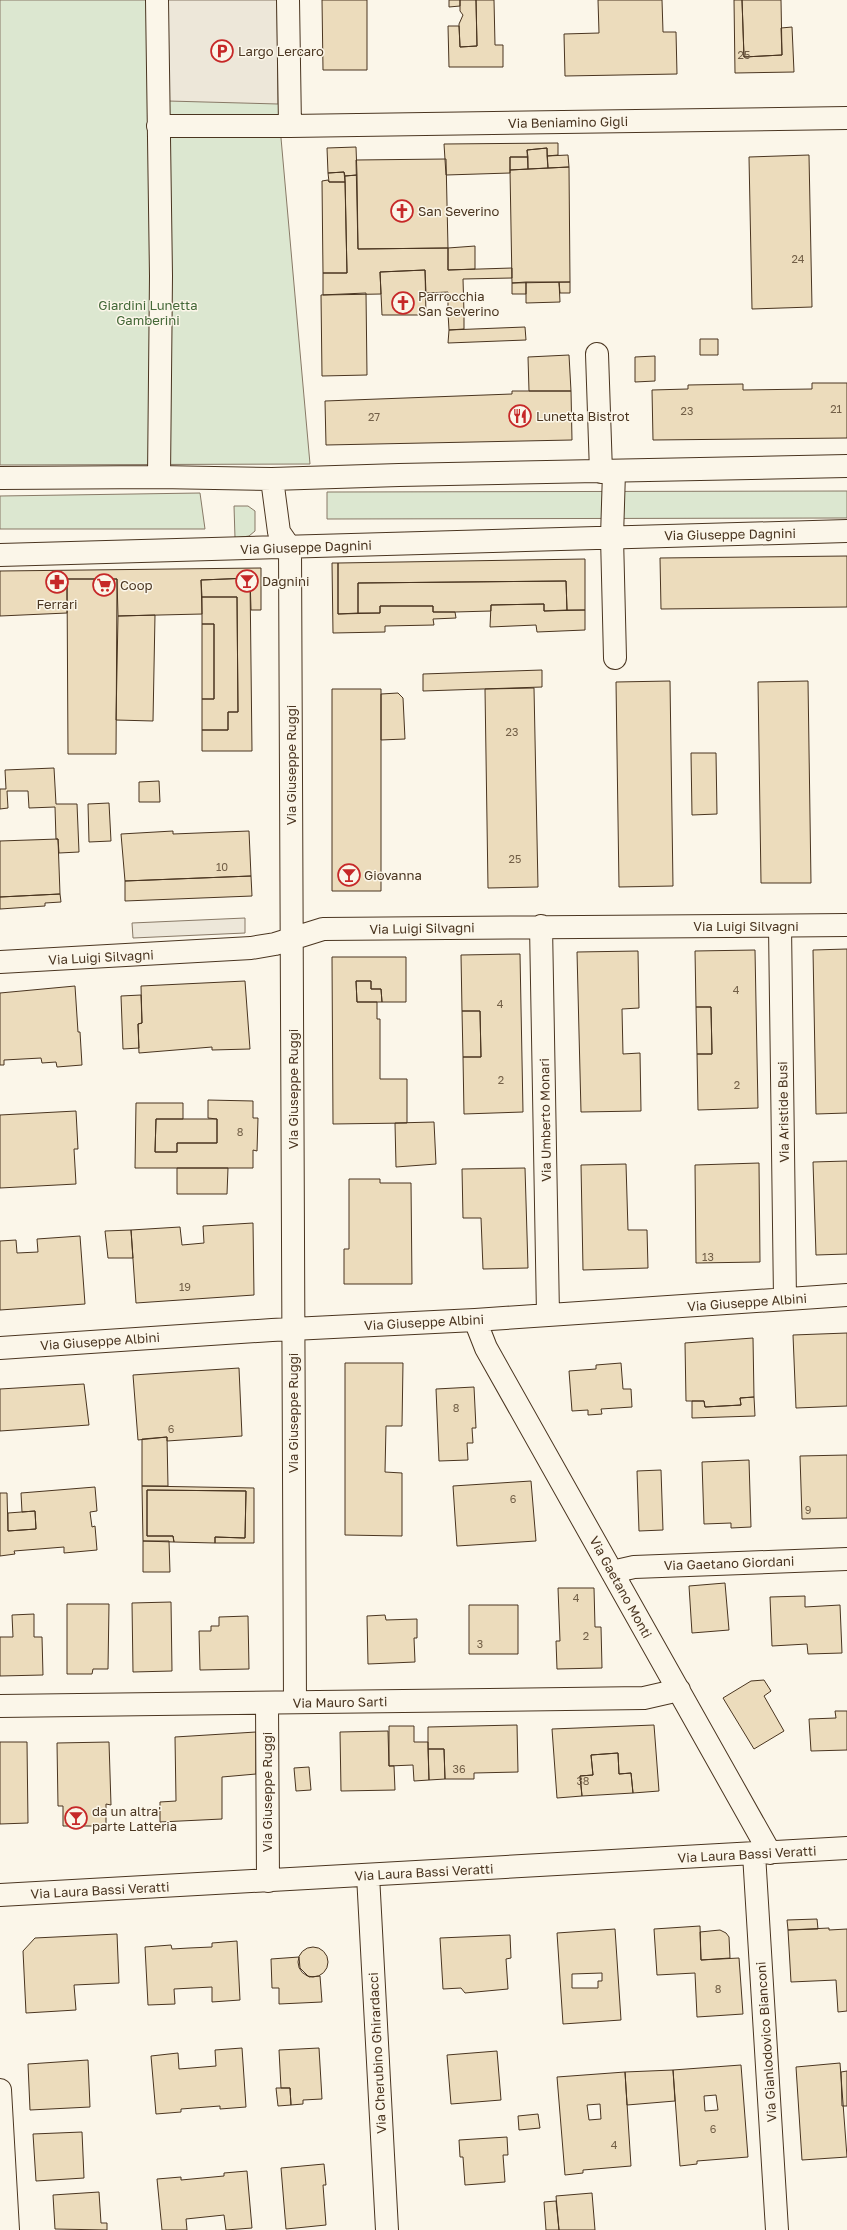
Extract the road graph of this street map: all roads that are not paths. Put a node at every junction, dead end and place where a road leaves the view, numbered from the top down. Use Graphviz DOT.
graph roads {
  1 [pos="156,0"];
  2 [pos="288,0"];
  3 [pos="847,118"];
  4 [pos="158,126"];
  5 [pos="290,126"];
  6 [pos="597,354"];
  7 [pos="847,466"];
  8 [pos="608,472"];
  9 [pos="159,477"];
  10 [pos="0,478"];
  11 [pos="272,479"];
  12 [pos="847,531"];
  13 [pos="612,537"];
  14 [pos="290,548"];
  15 [pos="0,555"];
  16 [pos="615,658"];
  17 [pos="847,924"];
  18 [pos="541,926"];
  19 [pos="780,926"];
  20 [pos="291,939"];
  21 [pos="0,962"];
  22 [pos="847,1296"];
  23 [pos="785,1299"];
  24 [pos="548,1314"];
  25 [pos="476,1320"];
  26 [pos="294,1328"];
  27 [pos="0,1348"];
  28 [pos="847,1558"];
  29 [pos="612,1572"];
  30 [pos="679,1690"];
  31 [pos="295,1702"];
  32 [pos="266,1703"];
  33 [pos="0,1706"];
  34 [pos="847,1848"];
  35 [pos="762,1853"];
  36 [pos="368,1875"];
  37 [pos="268,1881"];
  38 [pos="0,1895"];
  39 [pos="0,2090"];
  40 [pos="8,2230"];
  41 [pos="387,2230"];
  42 [pos="777,2230"];
  1 -- 4 [label="street"];
  2 -- 5 [label="street"];
  3 -- 5 [label="street, Via Beniamino Gigli"];
  4 -- 5 [label="street, Via Beniamino Gigli"];
  4 -- 9 [label="street"];
  6 -- 8 [label="street"];
  7 -- 8 [label="street"];
  8 -- 11 [label="street"];
  8 -- 13 [label="street"];
  9 -- 10 [label="street"];
  9 -- 11 [label="street"];
  11 -- 14 [label="street"];
  12 -- 13 [label="street, Via Giuseppe Dagnini"];
  13 -- 14 [label="street, Via Giuseppe Dagnini"];
  13 -- 16 [label="street"];
  14 -- 15 [label="street, Via Giuseppe Dagnini"];
  14 -- 20 [label="street, Via Giuseppe Ruggi"];
  17 -- 19 [label="street, Via Luigi Silvagni"];
  18 -- 19 [label="street, Via Luigi Silvagni"];
  18 -- 20 [label="street, Via Luigi Silvagni"];
  18 -- 24 [label="street, Via Umberto Monari"];
  19 -- 23 [label="street, Via Aristide Busi"];
  20 -- 21 [label="street, Via Luigi Silvagni"];
  20 -- 26 [label="street, Via Giuseppe Ruggi"];
  22 -- 23 [label="street, Via Giuseppe Albini"];
  23 -- 24 [label="street, Via Giuseppe Albini"];
  24 -- 25 [label="street, Via Giuseppe Albini"];
  25 -- 26 [label="street, Via Giuseppe Albini"];
  25 -- 29 [label="street, Via Gaetano Monti"];
  26 -- 27 [label="street, Via Giuseppe Albini"];
  26 -- 31 [label="street, Via Giuseppe Ruggi"];
  28 -- 29 [label="street, Via Gaetano Giordani"];
  29 -- 30 [label="street, Via Gaetano Monti"];
  30 -- 31 [label="street, Via Mauro Sarti"];
  30 -- 35 [label="street, Via Gaetano Monti"];
  31 -- 32 [label="street, Via Mauro Sarti"];
  32 -- 33 [label="street, Via Mauro Sarti"];
  32 -- 37 [label="street, Via Giuseppe Ruggi"];
  34 -- 35 [label="street, Via Laura Bassi Veratti"];
  35 -- 36 [label="street, Via Laura Bassi Veratti"];
  35 -- 42 [label="street, Via Gianlodovico Bianconi"];
  36 -- 37 [label="street, Via Laura Bassi Veratti"];
  36 -- 41 [label="street, Via Cherubino Ghirardacci"];
  37 -- 38 [label="street, Via Laura Bassi Veratti"];
  39 -- 40 [label="street"];
}
